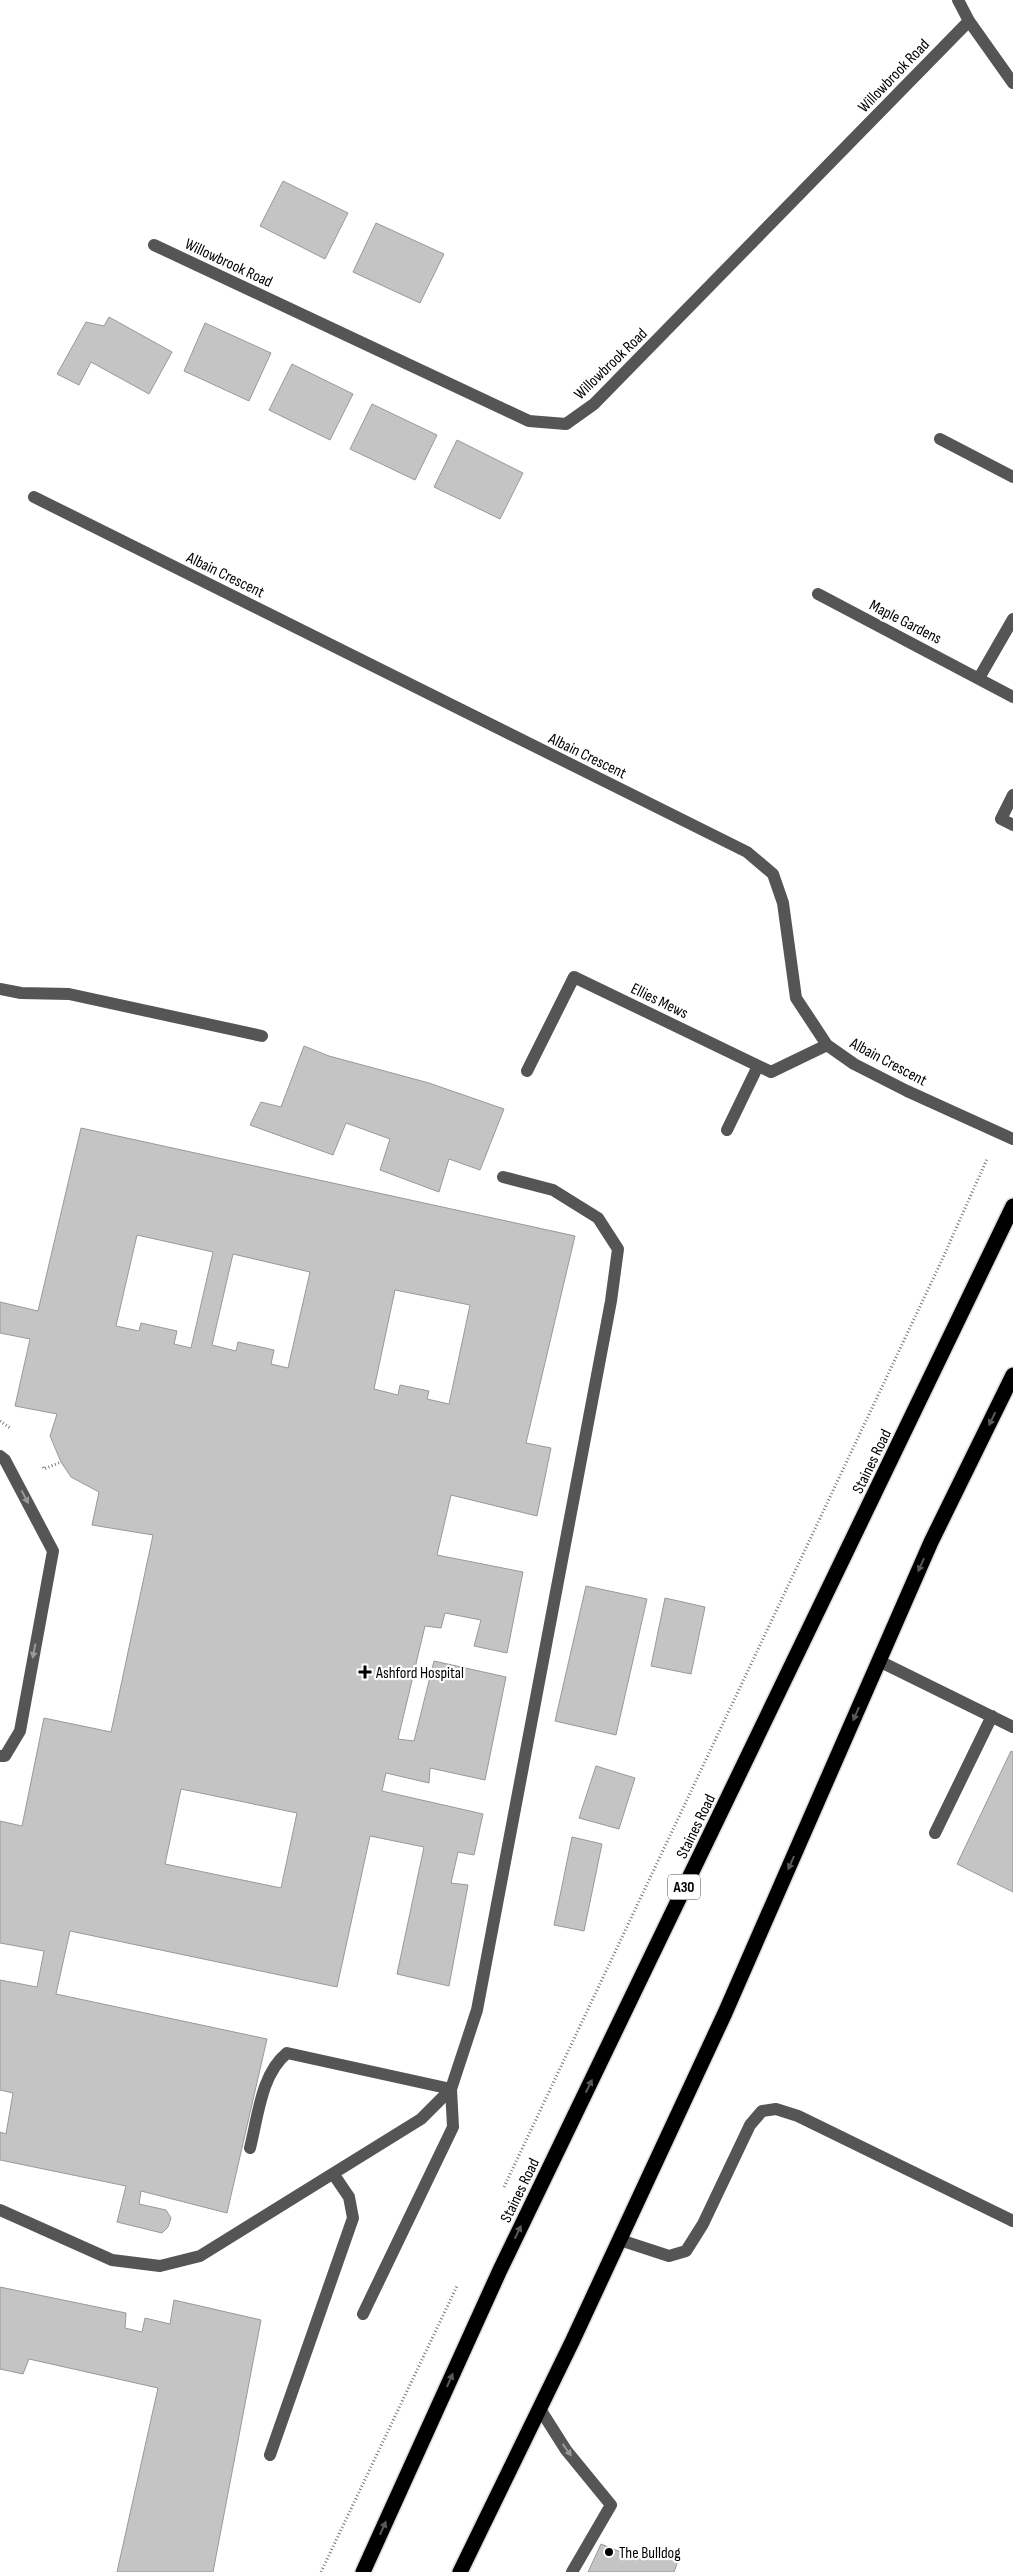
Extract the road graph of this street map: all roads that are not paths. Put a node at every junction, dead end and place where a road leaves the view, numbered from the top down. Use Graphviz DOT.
graph roads {
  1 [pos="958,0"];
  2 [pos="969,21"];
  3 [pos="1013,83"];
  4 [pos="154,245"];
  5 [pos="940,439"];
  6 [pos="1013,477"];
  7 [pos="34,497"];
  8 [pos="818,594"];
  9 [pos="1013,619"];
  10 [pos="979,678"];
  11 [pos="1013,697"];
  12 [pos="1013,795"];
  13 [pos="1013,825"];
  14 [pos="0,990"];
  15 [pos="262,1036"];
  16 [pos="827,1045"];
  17 [pos="758,1066"];
  18 [pos="527,1072"];
  19 [pos="727,1130"];
  20 [pos="1013,1140"];
  21 [pos="503,1177"];
  22 [pos="1013,1206"];
  23 [pos="1013,1375"];
  24 [pos="0,1456"];
  25 [pos="879,1661"];
  26 [pos="992,1716"];
  27 [pos="1013,1726"];
  28 [pos="0,1756"];
  29 [pos="934,1833"];
  30 [pos="451,2089"];
  31 [pos="250,2148"];
  32 [pos="334,2175"];
  33 [pos="0,2210"];
  34 [pos="1013,2221"];
  35 [pos="620,2240"];
  36 [pos="364,2314"];
  37 [pos="540,2409"];
  38 [pos="270,2455"];
  39 [pos="363,2572"];
  40 [pos="460,2572"];
  41 [pos="572,2572"];
  1 -- 2 [label="street"];
  2 -- 3 [label="street"];
  2 -- 4 [label="street, Willowbrook Road"];
  5 -- 6 [label="street"];
  7 -- 16 [label="street, Albain Crescent"];
  8 -- 10 [label="street, Maple Gardens"];
  9 -- 10 [label="street"];
  10 -- 11 [label="street, Maple Gardens"];
  12 -- 13 [label="street"];
  14 -- 15 [label="street"];
  16 -- 17 [label="street, Ellies Mews"];
  16 -- 20 [label="street, Albain Crescent"];
  17 -- 18 [label="street, Ellies Mews"];
  17 -- 19 [label="street"];
  21 -- 30 [label="street"];
  39 -- 22 [label="highway, Staines Road / A30, one-way"];
  23 -- 25 [label="highway, one-way"];
  24 -- 28 [label="street, one-way"];
  25 -- 26 [label="street"];
  25 -- 35 [label="highway, one-way"];
  26 -- 27 [label="street"];
  26 -- 29 [label="street"];
  30 -- 31 [label="street"];
  30 -- 32 [label="street"];
  30 -- 36 [label="street"];
  32 -- 33 [label="street"];
  32 -- 38 [label="street"];
  34 -- 35 [label="street"];
  35 -- 37 [label="highway"];
  37 -- 40 [label="highway"];
  37 -- 41 [label="street, one-way"];
}
